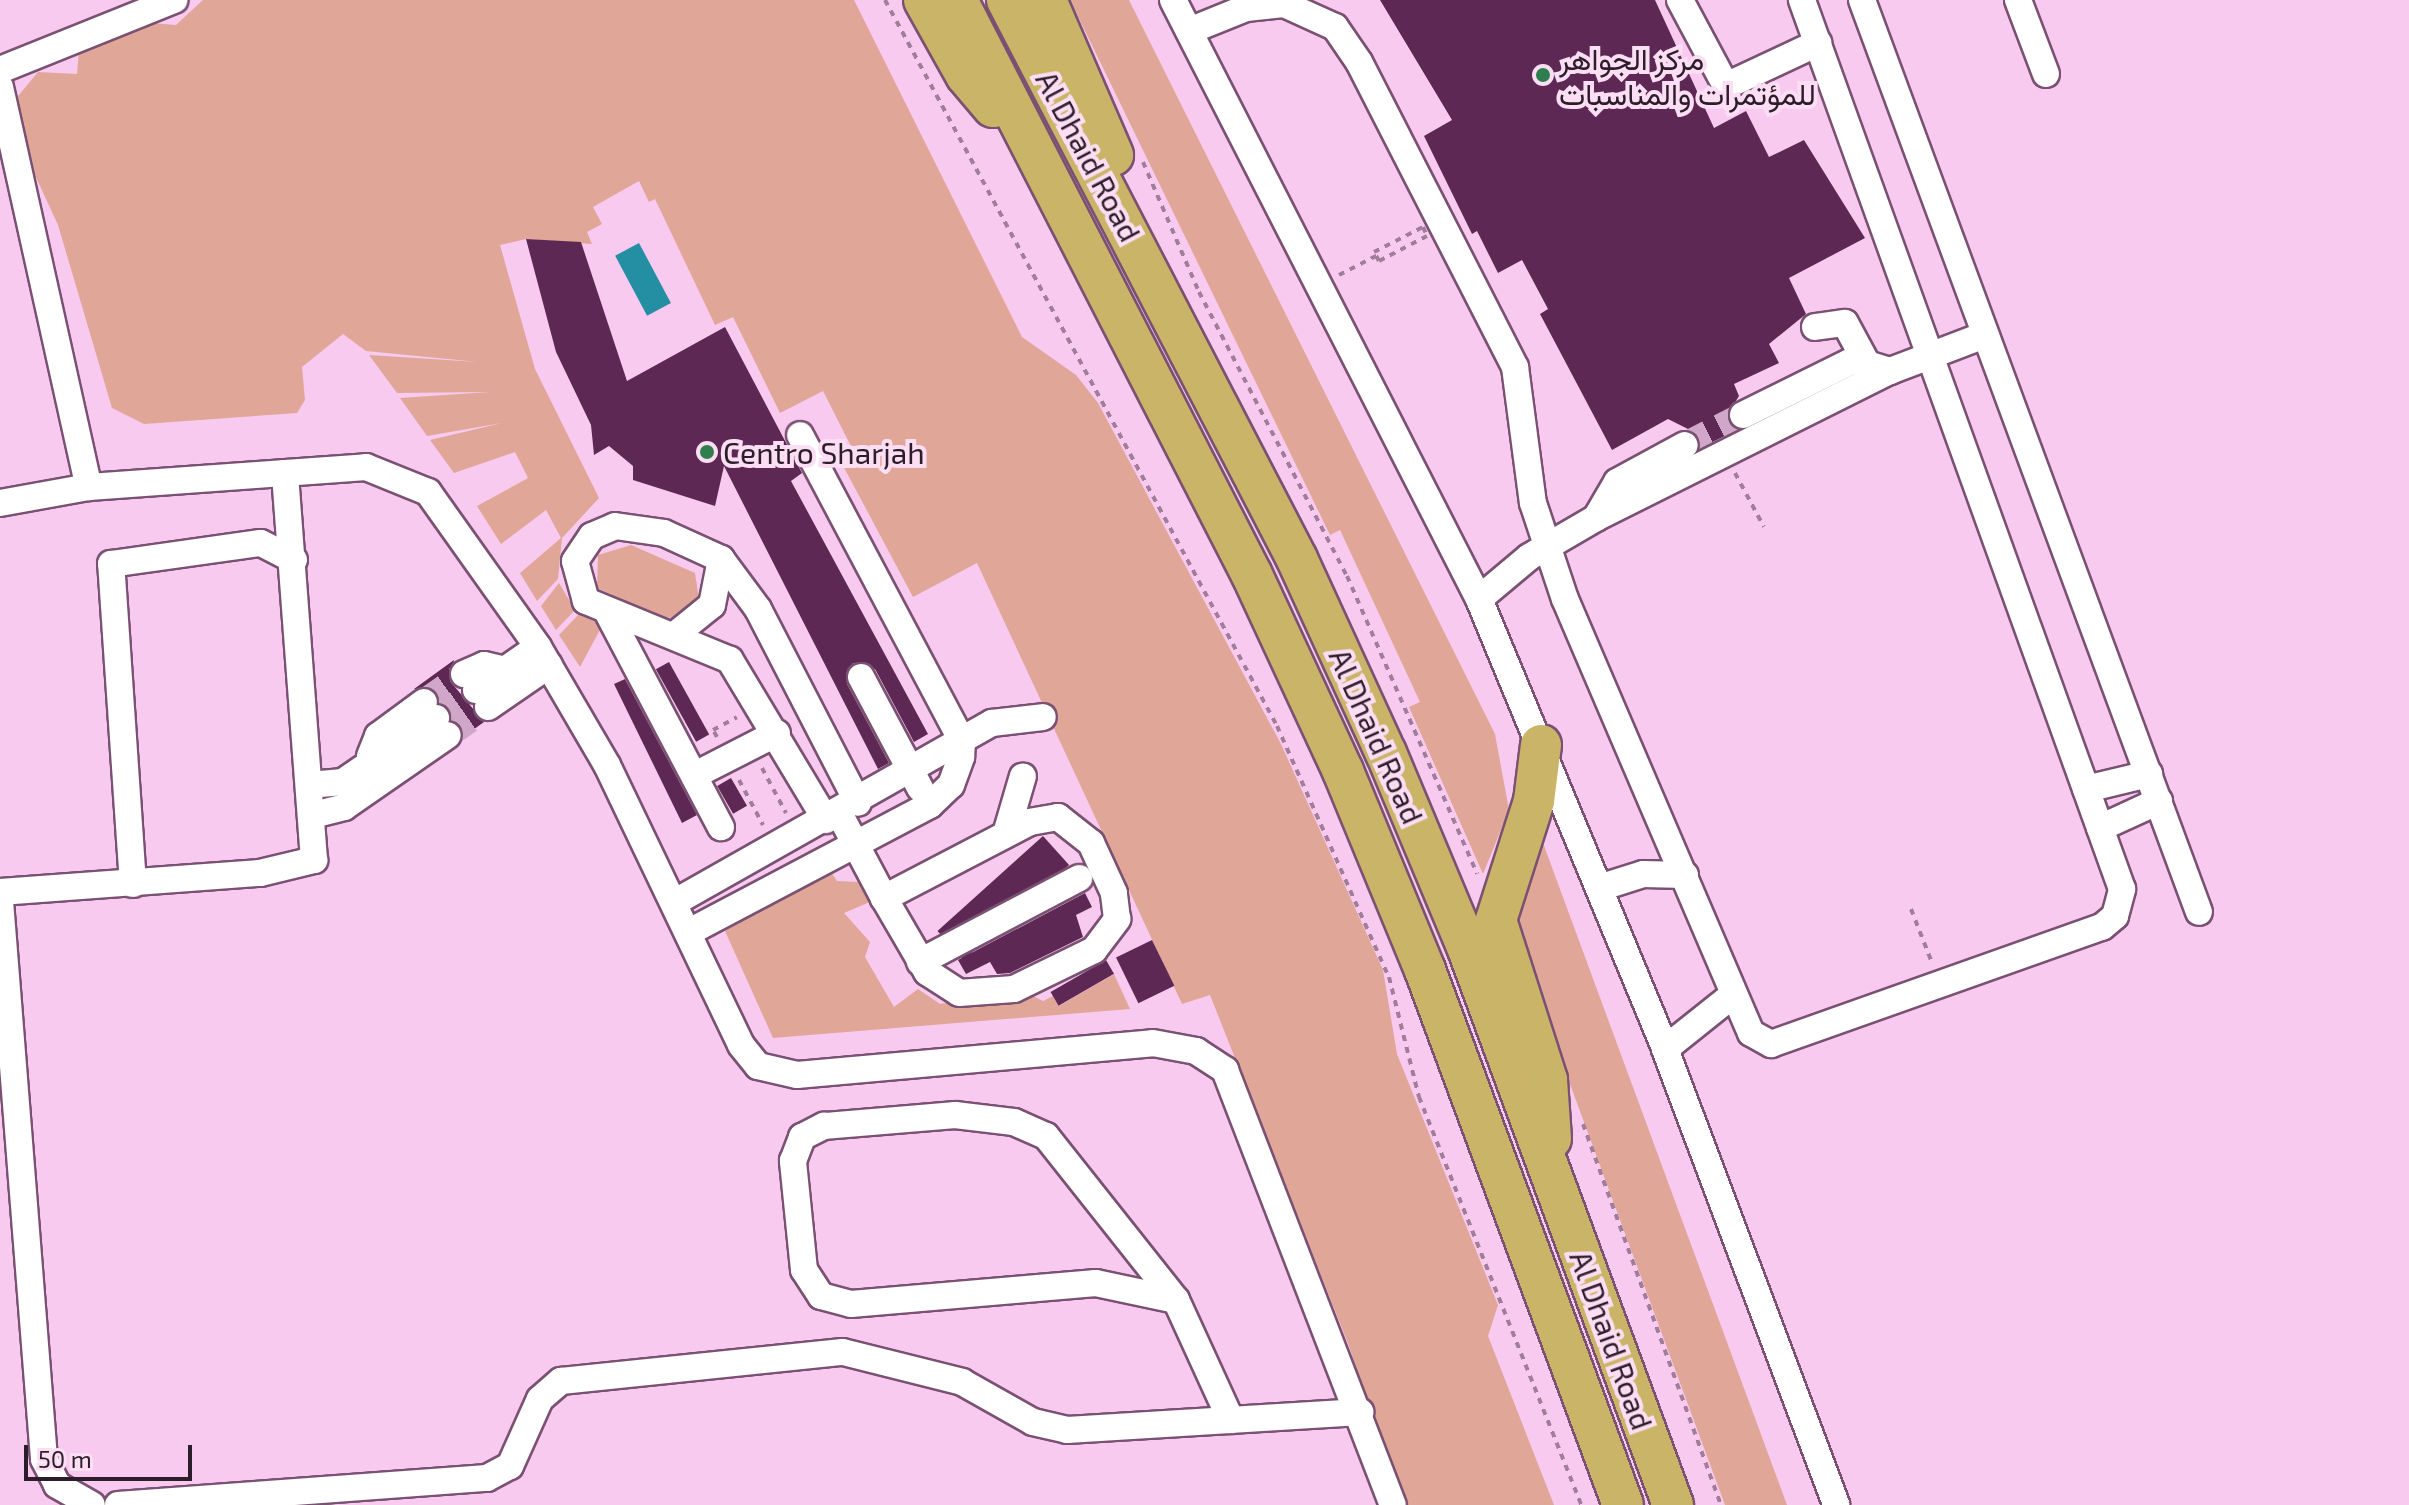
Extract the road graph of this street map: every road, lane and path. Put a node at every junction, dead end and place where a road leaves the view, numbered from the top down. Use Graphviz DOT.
graph roads {
  1 [pos="174,0"];
  2 [pos="885,0"];
  3 [pos="924,0"];
  4 [pos="957,0"];
  5 [pos="1007,0"];
  6 [pos="1046,0"];
  7 [pos="1173,0"];
  8 [pos="1680,0"];
  9 [pos="1802,0"];
  10 [pos="1862,0"];
  11 [pos="2018,0"];
  12 [pos="1189,31"];
  13 [pos="1818,43"];
  14 [pos="0,70"];
  15 [pos="2046,74"];
  16 [pos="0,87"];
  17 [pos="1027,134"];
  18 [pos="1417,231"];
  19 [pos="1421,240"];
  20 [pos="1376,256"];
  21 [pos="1144,263"];
  22 [pos="1320,285"];
  23 [pos="1815,327"];
  24 [pos="1985,335"];
  25 [pos="1930,357"];
  26 [pos="1865,360"];
  27 [pos="1890,371"];
  28 [pos="1743,415"];
  29 [pos="800,435"];
  30 [pos="1685,445"];
  31 [pos="1727,456"];
  32 [pos="285,473"];
  33 [pos="0,484"];
  34 [pos="89,487"];
  35 [pos="33,493"];
  36 [pos="0,503"];
  37 [pos="1596,518"];
  38 [pos="291,523"];
  39 [pos="1764,527"];
  40 [pos="261,543"];
  41 [pos="1546,547"];
  42 [pos="721,559"];
  43 [pos="294,560"];
  44 [pos="1479,599"];
  45 [pos="609,615"];
  46 [pos="676,634"];
  47 [pos="543,656"];
  48 [pos="861,677"];
  49 [pos="1043,717"];
  50 [pos="773,726"];
  51 [pos="962,741"];
  52 [pos="1541,745"];
  53 [pos="692,769"];
  54 [pos="912,773"];
  55 [pos="2149,774"];
  56 [pos="1023,776"];
  57 [pos="309,785"];
  58 [pos="2086,789"];
  59 [pos="2159,801"];
  60 [pos="930,805"];
  61 [pos="841,812"];
  62 [pos="313,815"];
  63 [pos="721,827"];
  64 [pos="2100,828"];
  65 [pos="1006,834"];
  66 [pos="856,845"];
  67 [pos="1685,875"];
  68 [pos="1079,878"];
  69 [pos="133,884"];
  70 [pos="1599,888"];
  71 [pos="0,892"];
  72 [pos="884,898"];
  73 [pos="0,901"];
  74 [pos="677,901"];
  75 [pos="1911,909"];
  76 [pos="2199,912"];
  77 [pos="691,931"];
  78 [pos="920,962"];
  79 [pos="1941,985"];
  80 [pos="1734,994"];
  81 [pos="1665,1049"];
  82 [pos="1548,1166"];
  83 [pos="12,1226"];
  84 [pos="1176,1300"];
  85 [pos="1360,1412"];
  86 [pos="1231,1420"];
  87 [pos="92,1505"];
  88 [pos="118,1505"];
  89 [pos="1393,1505"];
  90 [pos="1581,1505"];
  91 [pos="1623,1505"];
  92 [pos="1673,1505"];
  93 [pos="1836,1505"];
  1 -- 14 [label="street"];
  2 -- 90 [label="path"];
  3 -- 17 [label="highway"];
  4 -- 17 [label="highway, Al Dhaid Road"];
  5 -- 21 [label="highway, Al Dhaid Road"];
  6 -- 21 [label="highway"];
  7 -- 12 [label="street"];
  8 -- 13 [label="street"];
  9 -- 13 [label="street"];
  10 -- 24 [label="street"];
  11 -- 15 [label="street"];
  12 -- 22 [label="street"];
  12 -- 41 [label="street"];
  13 -- 25 [label="street"];
  16 -- 34 [label="street"];
  17 -- 91 [label="highway, Al Dhaid Road"];
  18 -- 20 [label="path"];
  19 -- 20 [label="path"];
  20 -- 22 [label="path"];
  21 -- 82 [label="highway, Al Dhaid Road"];
  22 -- 44 [label="street"];
  23 -- 26 [label="street"];
  24 -- 25 [label="street"];
  24 -- 55 [label="street"];
  25 -- 27 [label="street"];
  25 -- 58 [label="street"];
  26 -- 27 [label="street"];
  26 -- 28 [label="street"];
  27 -- 31 [label="street"];
  29 -- 51 [label="street"];
  30 -- 37 [label="street"];
  31 -- 37 [label="street"];
  31 -- 39 [label="path"];
  32 -- 34 [label="street"];
  32 -- 38 [label="street"];
  32 -- 47 [label="street"];
  33 -- 35 [label="street"];
  34 -- 35 [label="street"];
  35 -- 36 [label="street"];
  37 -- 41 [label="street"];
  38 -- 40 [label="street"];
  38 -- 43 [label="street"];
  40 -- 43 [label="street"];
  40 -- 69 [label="street"];
  41 -- 44 [label="street"];
  41 -- 67 [label="street"];
  42 -- 45 [label="street"];
  42 -- 46 [label="street"];
  42 -- 61 [label="street"];
  43 -- 57 [label="street"];
  44 -- 52 [label="street"];
  45 -- 46 [label="street"];
  45 -- 53 [label="street"];
  46 -- 50 [label="street"];
  47 -- 47 [label="street"];
  47 -- 74 [label="street"];
  48 -- 54 [label="street"];
  49 -- 51 [label="street"];
  50 -- 53 [label="street"];
  50 -- 61 [label="street"];
  51 -- 54 [label="street"];
  51 -- 60 [label="street"];
  52 -- 70 [label="street"];
  52 -- 82 [label="highway"];
  53 -- 63 [label="street"];
  54 -- 60 [label="street"];
  54 -- 61 [label="street"];
  55 -- 58 [label="street"];
  55 -- 59 [label="street"];
  56 -- 65 [label="street"];
  57 -- 62 [label="street"];
  57 -- 62 [label="street"];
  58 -- 64 [label="street"];
  59 -- 64 [label="street"];
  59 -- 76 [label="street"];
  60 -- 66 [label="street"];
  61 -- 66 [label="street"];
  61 -- 74 [label="street"];
  62 -- 69 [label="street"];
  64 -- 79 [label="street"];
  65 -- 72 [label="street"];
  65 -- 78 [label="street"];
  66 -- 72 [label="street"];
  66 -- 77 [label="street"];
  67 -- 70 [label="street"];
  67 -- 80 [label="street"];
  68 -- 78 [label="street"];
  69 -- 71 [label="street"];
  70 -- 81 [label="street"];
  72 -- 78 [label="street"];
  73 -- 83 [label="street"];
  74 -- 77 [label="street"];
  75 -- 79 [label="path"];
  77 -- 85 [label="street"];
  79 -- 80 [label="street"];
  80 -- 81 [label="street"];
  81 -- 93 [label="street"];
  82 -- 92 [label="highway, Al Dhaid Road"];
  83 -- 87 [label="street"];
  84 -- 84 [label="street"];
  84 -- 86 [label="street"];
  85 -- 86 [label="street"];
  85 -- 89 [label="street"];
  86 -- 88 [label="street"];
}
